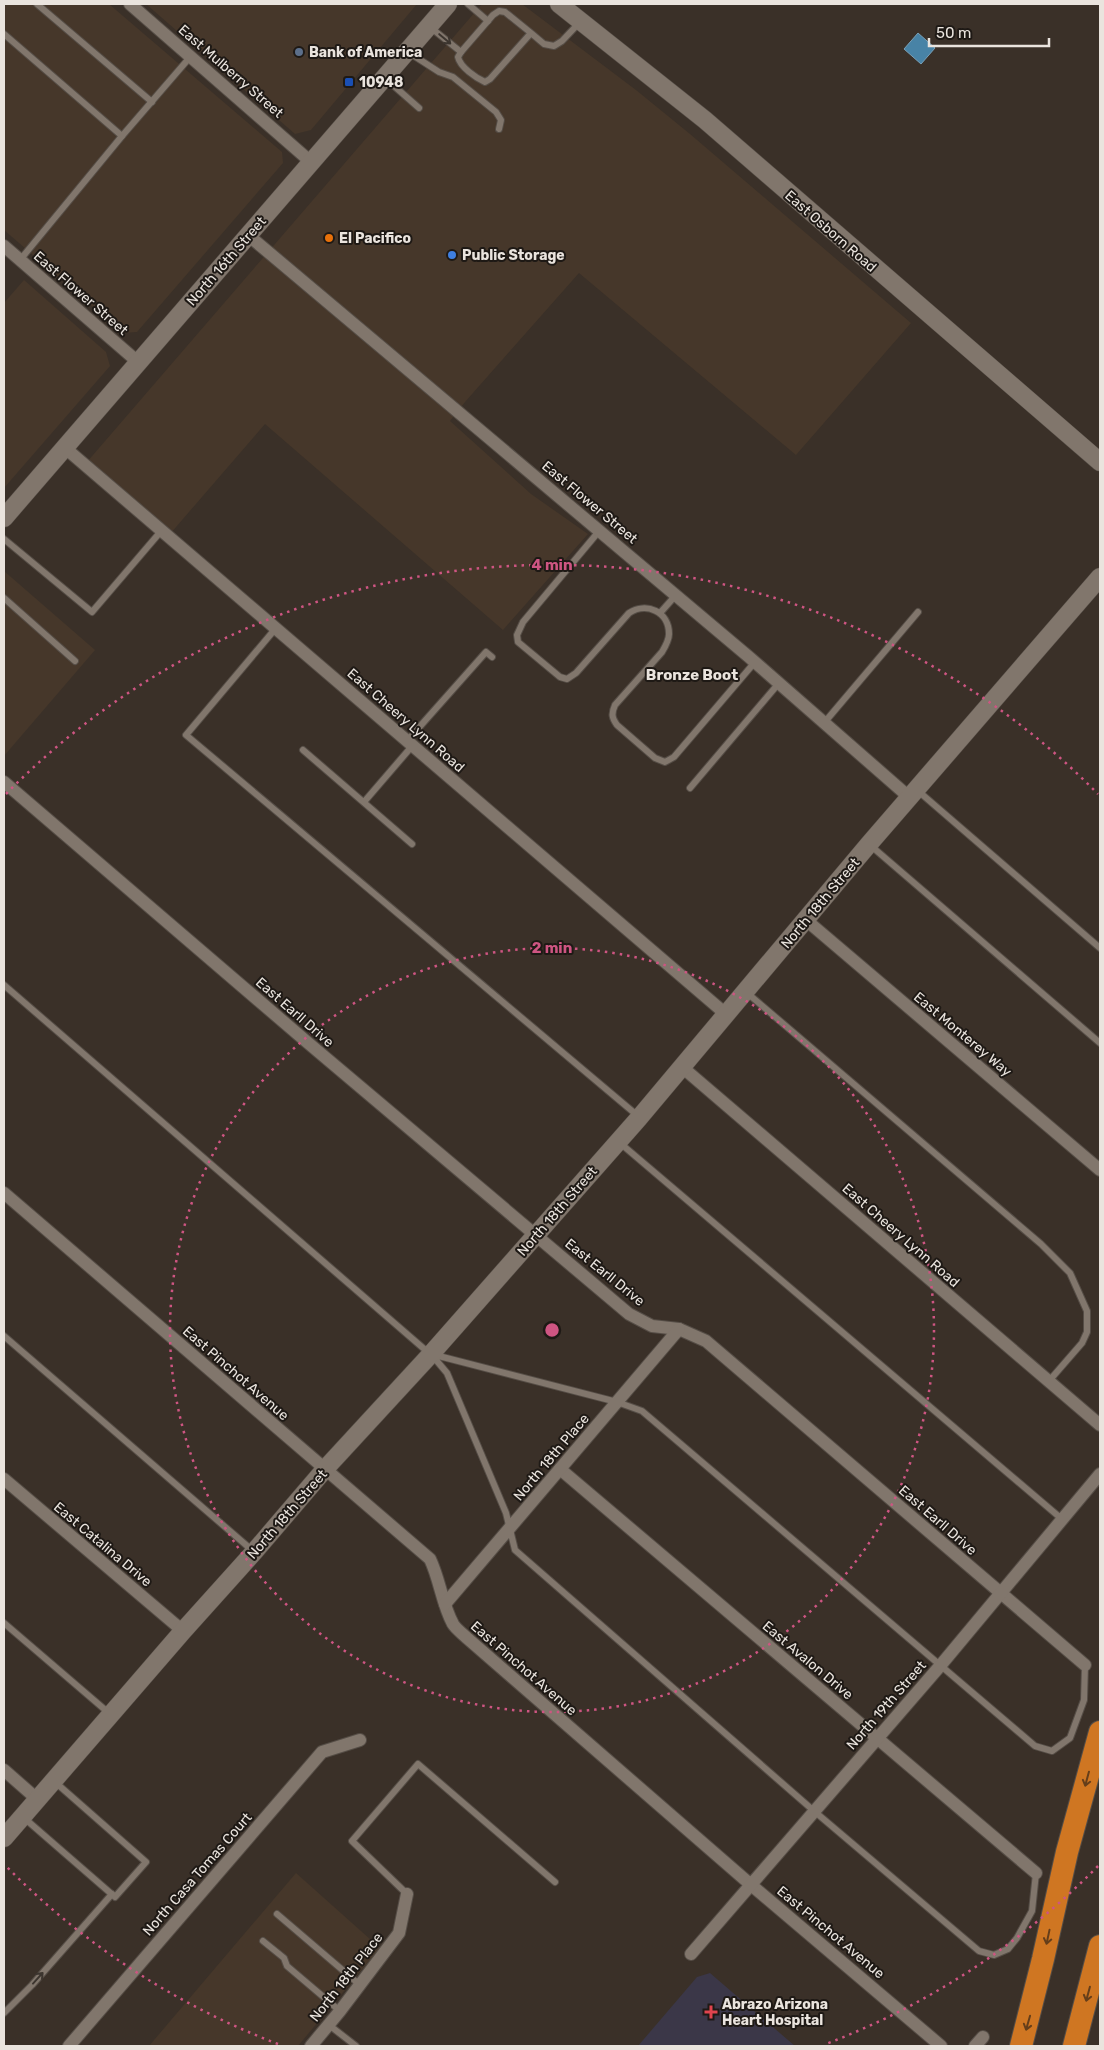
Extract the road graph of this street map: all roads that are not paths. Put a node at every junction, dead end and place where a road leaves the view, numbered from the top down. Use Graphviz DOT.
graph roads {
  1 [pos="37,4"];
  2 [pos="130,4"];
  3 [pos="448,4"];
  4 [pos="468,4"];
  5 [pos="559,4"];
  6 [pos="488,21"];
  7 [pos="580,21"];
  8 [pos="429,26"];
  9 [pos="531,33"];
  10 [pos="4,34"];
  11 [pos="407,51"];
  12 [pos="461,52"];
  13 [pos="191,56"];
  14 [pos="384,78"];
  15 [pos="152,102"];
  16 [pos="419,108"];
  17 [pos="499,129"];
  18 [pos="122,136"];
  19 [pos="311,162"];
  20 [pos="248,234"];
  21 [pos="4,246"];
  22 [pos="20,260"];
  23 [pos="138,362"];
  24 [pos="64,447"];
  25 [pos="1100,462"];
  26 [pos="4,518"];
  27 [pos="162,530"];
  28 [pos="600,530"];
  29 [pos="4,539"];
  30 [pos="1100,577"];
  31 [pos="676,595"];
  32 [pos="4,598"];
  33 [pos="918,612"];
  34 [pos="660,613"];
  35 [pos="276,628"];
  36 [pos="492,658"];
  37 [pos="75,661"];
  38 [pos="756,662"];
  39 [pos="779,683"];
  40 [pos="824,723"];
  41 [pos="410,743"];
  42 [pos="303,750"];
  43 [pos="4,782"];
  44 [pos="690,788"];
  45 [pos="913,793"];
  46 [pos="364,802"];
  47 [pos="412,844"];
  48 [pos="869,844"];
  49 [pos="806,920"];
  50 [pos="1100,948"];
  51 [pos="4,985"];
  52 [pos="746,992"];
  53 [pos="727,1015"];
  54 [pos="1100,1043"];
  55 [pos="682,1067"];
  56 [pos="640,1118"];
  57 [pos="618,1141"];
  58 [pos="1100,1170"];
  59 [pos="4,1193"];
  60 [pos="536,1235"];
  61 [pos="679,1328"];
  62 [pos="4,1336"];
  63 [pos="431,1354"];
  64 [pos="1049,1381"];
  65 [pos="617,1402"];
  66 [pos="1100,1425"];
  67 [pos="325,1469"];
  68 [pos="560,1469"];
  69 [pos="1100,1474"];
  70 [pos="4,1479"];
  71 [pos="1063,1520"];
  72 [pos="510,1530"];
  73 [pos="254,1552"];
  74 [pos="1001,1594"];
  75 [pos="445,1604"];
  76 [pos="4,1623"];
  77 [pos="183,1631"];
  78 [pos="940,1666"];
  79 [pos="1085,1666"];
  80 [pos="111,1715"];
  81 [pos="1100,1732"];
  82 [pos="877,1739"];
  83 [pos="360,1740"];
  84 [pos="4,1770"];
  85 [pos="54,1781"];
  86 [pos="37,1799"];
  87 [pos="814,1810"];
  88 [pos="22,1816"];
  89 [pos="4,1838"];
  90 [pos="1036,1873"];
  91 [pos="555,1882"];
  92 [pos="750,1884"];
  93 [pos="112,1894"];
  94 [pos="407,1894"];
  95 [pos="277,1914"];
  96 [pos="263,1941"];
  97 [pos="1100,1946"];
  98 [pos="691,1954"];
  99 [pos="360,1985"];
  100 [pos="340,2011"];
  101 [pos="4,2013"];
  102 [pos="328,2025"];
  103 [pos="70,2046"];
  104 [pos="311,2046"];
  105 [pos="356,2046"];
  106 [pos="942,2046"];
  107 [pos="1021,2046"];
  108 [pos="1074,2046"];
  1 -- 15 [label="lane"];
  2 -- 13 [label="street, East Mulberry Street"];
  3 -- 8 [label="street, North 16th Street"];
  4 -- 6 [label="lane"];
  5 -- 7 [label="street, East Osborn Road"];
  6 -- 9 [label="lane"];
  6 -- 12 [label="lane"];
  7 -- 9 [label="lane"];
  7 -- 25 [label="street, East Osborn Road"];
  8 -- 11 [label="street, North 16th Street"];
  8 -- 12 [label="lane, one-way"];
  9 -- 12 [label="lane"];
  10 -- 18 [label="lane"];
  11 -- 14 [label="street, North 16th Street"];
  11 -- 17 [label="lane"];
  13 -- 15 [label="lane"];
  13 -- 19 [label="street, East Mulberry Street"];
  14 -- 16 [label="lane"];
  14 -- 19 [label="street, North 16th Street"];
  15 -- 18 [label="lane"];
  18 -- 22 [label="lane"];
  19 -- 20 [label="street, North 16th Street"];
  20 -- 23 [label="street, North 16th Street"];
  20 -- 28 [label="street, East Flower Street"];
  21 -- 22 [label="street, East Flower Street"];
  22 -- 23 [label="street, East Flower Street"];
  23 -- 24 [label="street, North 16th Street"];
  24 -- 26 [label="street, North 16th Street"];
  24 -- 27 [label="street, East Cheery Lynn Road"];
  27 -- 29 [label="lane"];
  27 -- 35 [label="street, East Cheery Lynn Road"];
  28 -- 31 [label="street, East Flower Street"];
  28 -- 34 [label="lane"];
  30 -- 45 [label="street, North 18th Street"];
  31 -- 34 [label="lane"];
  31 -- 38 [label="street, East Flower Street"];
  32 -- 37 [label="lane"];
  33 -- 40 [label="lane"];
  34 -- 38 [label="lane"];
  35 -- 41 [label="street, East Cheery Lynn Road"];
  35 -- 56 [label="lane"];
  36 -- 41 [label="lane"];
  38 -- 39 [label="street, East Flower Street"];
  39 -- 40 [label="street, East Flower Street"];
  39 -- 44 [label="lane"];
  40 -- 45 [label="street, East Flower Street"];
  41 -- 46 [label="lane"];
  41 -- 53 [label="street, East Cheery Lynn Road"];
  42 -- 46 [label="lane"];
  43 -- 60 [label="street, East Earll Drive"];
  45 -- 48 [label="street, North 18th Street"];
  45 -- 50 [label="lane"];
  46 -- 47 [label="lane"];
  48 -- 49 [label="street, North 18th Street"];
  48 -- 54 [label="lane"];
  49 -- 52 [label="street, North 18th Street"];
  49 -- 58 [label="street, East Monterey Way"];
  51 -- 63 [label="lane"];
  52 -- 53 [label="street, North 18th Street"];
  52 -- 64 [label="lane"];
  53 -- 55 [label="street, North 18th Street"];
  55 -- 56 [label="street, North 18th Street"];
  55 -- 64 [label="street, East Cheery Lynn Road"];
  56 -- 57 [label="street, North 18th Street"];
  57 -- 60 [label="street, North 18th Street"];
  57 -- 71 [label="lane"];
  59 -- 67 [label="street, East Pinchot Avenue"];
  60 -- 61 [label="street, East Earll Drive"];
  60 -- 63 [label="street, North 18th Street"];
  61 -- 65 [label="street, North 18th Place"];
  61 -- 74 [label="street, East Earll Drive"];
  62 -- 73 [label="lane"];
  63 -- 65 [label="lane"];
  63 -- 67 [label="street, North 18th Street"];
  63 -- 72 [label="lane"];
  64 -- 66 [label="street, East Cheery Lynn Road"];
  65 -- 68 [label="street, North 18th Place"];
  65 -- 78 [label="lane"];
  67 -- 73 [label="street, North 18th Street"];
  67 -- 75 [label="street, East Pinchot Avenue"];
  68 -- 72 [label="street, North 18th Place"];
  68 -- 82 [label="street, East Avalon Drive"];
  69 -- 71 [label="street, North 19th Street"];
  70 -- 77 [label="street, East Catalina Drive"];
  71 -- 74 [label="street, North 19th Street"];
  72 -- 75 [label="street, North 18th Place"];
  72 -- 87 [label="lane"];
  73 -- 77 [label="street, North 18th Street"];
  74 -- 78 [label="street, North 19th Street"];
  74 -- 79 [label="street, East Earll Drive"];
  75 -- 92 [label="street, East Pinchot Avenue"];
  76 -- 80 [label="lane"];
  77 -- 80 [label="street, North 18th Street"];
  78 -- 79 [label="lane"];
  78 -- 82 [label="street, North 19th Street"];
  80 -- 85 [label="street, North 18th Street"];
  81 -- 107 [label="highway, one-way"];
  82 -- 87 [label="street, North 19th Street"];
  82 -- 90 [label="street, East Avalon Drive"];
  83 -- 103 [label="street, North Casa Tomas Court"];
  84 -- 86 [label="street"];
  85 -- 86 [label="street, North 18th Street"];
  85 -- 93 [label="lane"];
  86 -- 88 [label="street, North 18th Street"];
  87 -- 90 [label="lane"];
  87 -- 92 [label="street, North 19th Street"];
  88 -- 89 [label="street, North 18th Street"];
  88 -- 93 [label="lane"];
  91 -- 94 [label="lane"];
  92 -- 98 [label="street, North 19th Street"];
  92 -- 106 [label="street, East Pinchot Avenue"];
  101 -- 93 [label="lane, one-way"];
  94 -- 99 [label="street, North 18th Place"];
  95 -- 99 [label="lane"];
  96 -- 100 [label="lane"];
  97 -- 108 [label="highway, one-way"];
  99 -- 100 [label="street, North 18th Place"];
  100 -- 102 [label="street, North 18th Place"];
  102 -- 104 [label="street, North 18th Place"];
  102 -- 105 [label="lane"];
}
